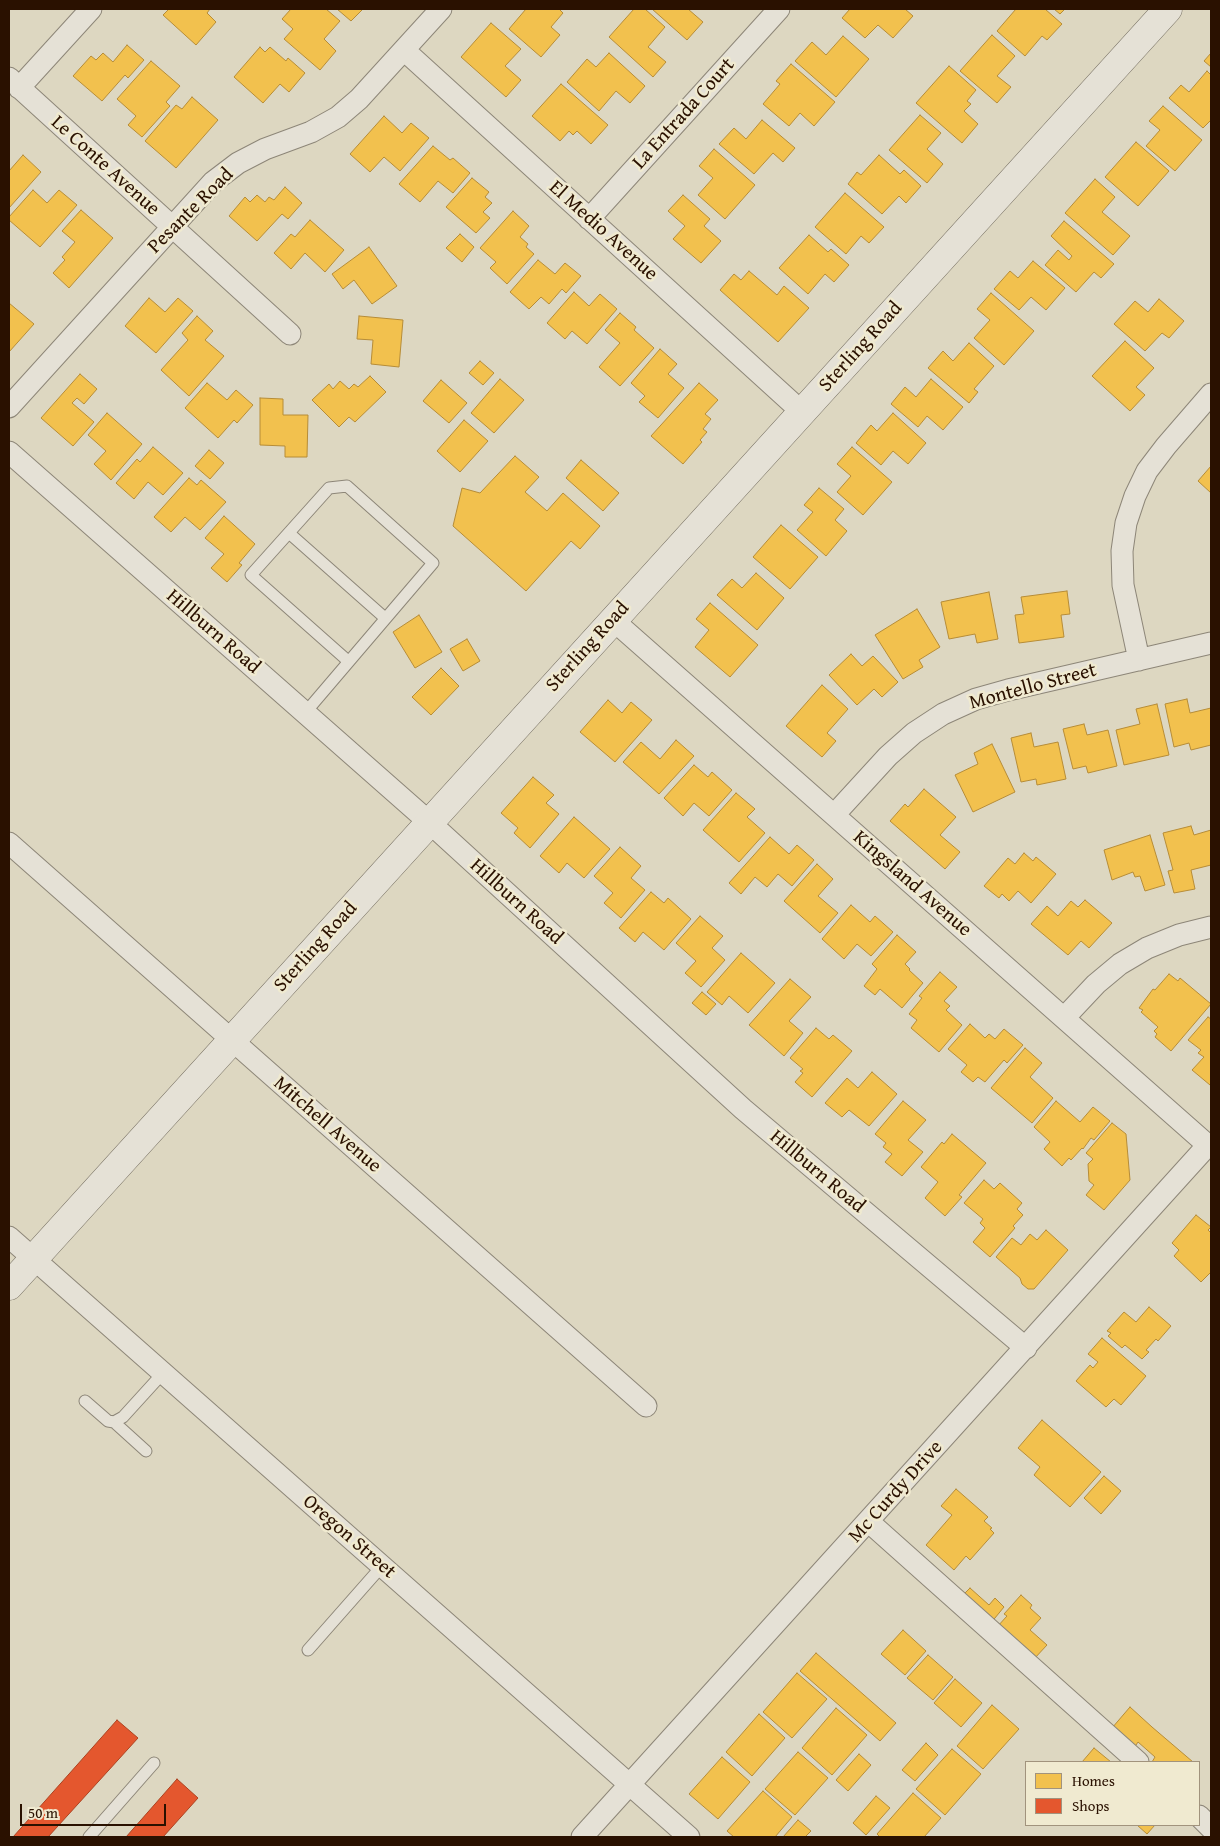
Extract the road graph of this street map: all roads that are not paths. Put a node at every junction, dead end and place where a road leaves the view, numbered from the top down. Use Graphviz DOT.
graph roads {
  1 [pos="91,9"];
  2 [pos="441,9"];
  3 [pos="779,9"];
  4 [pos="1168,9"];
  5 [pos="404,50"];
  6 [pos="14,83"];
  7 [pos="589,218"];
  8 [pos="172,227"];
  9 [pos="290,334"];
  10 [pos="1211,394"];
  11 [pos="9,407"];
  12 [pos="802,412"];
  13 [pos="9,452"];
  14 [pos="289,533"];
  15 [pos="385,618"];
  16 [pos="613,620"];
  17 [pos="1211,643"];
  18 [pos="1139,660"];
  19 [pos="348,661"];
  20 [pos="305,713"];
  21 [pos="834,815"];
  22 [pos="430,822"];
  23 [pos="9,843"];
  24 [pos="1211,927"];
  25 [pos="1064,1018"];
  26 [pos="231,1041"];
  27 [pos="1210,1146"];
  28 [pos="9,1237"];
  29 [pos="33,1259"];
  30 [pos="9,1286"];
  31 [pos="1026,1348"];
  32 [pos="163,1373"];
  33 [pos="85,1400"];
  34 [pos="646,1406"];
  35 [pos="114,1422"];
  36 [pos="146,1451"];
  37 [pos="869,1522"];
  38 [pos="382,1566"];
  39 [pos="308,1650"];
  40 [pos="1137,1761"];
  41 [pos="154,1763"];
  42 [pos="630,1786"];
  43 [pos="1200,1817"];
  44 [pos="1211,1828"];
  45 [pos="89,1837"];
  46 [pos="582,1837"];
  47 [pos="689,1837"];
  1 -- 6 [label="street"];
  2 -- 5 [label="street, Pesante Road"];
  3 -- 7 [label="street, La Entrada Court"];
  4 -- 12 [label="street, Sterling Road"];
  5 -- 7 [label="street, El Medio Avenue"];
  5 -- 8 [label="street, Pesante Road"];
  6 -- 8 [label="street, Le Conte Avenue"];
  7 -- 12 [label="street, El Medio Avenue"];
  8 -- 9 [label="street, Le Conte Avenue"];
  8 -- 11 [label="street, Pesante Road"];
  10 -- 18 [label="street"];
  12 -- 16 [label="street, Sterling Road"];
  13 -- 20 [label="street, Hillburn Road"];
  14 -- 15 [label="lane"];
  14 -- 15 [label="lane"];
  14 -- 19 [label="lane"];
  15 -- 19 [label="lane"];
  16 -- 21 [label="street, Kingsland Avenue"];
  16 -- 22 [label="street, Sterling Road"];
  17 -- 18 [label="street, Montello Street"];
  18 -- 21 [label="street, Montello Street"];
  19 -- 20 [label="lane"];
  20 -- 22 [label="street, Hillburn Road"];
  21 -- 25 [label="street, Kingsland Avenue"];
  22 -- 26 [label="street, Sterling Road"];
  22 -- 31 [label="street, Hillburn Road"];
  23 -- 26 [label="street, Mitchell Avenue"];
  24 -- 25 [label="street"];
  25 -- 27 [label="street, Kingsland Avenue"];
  26 -- 29 [label="street, Sterling Road"];
  26 -- 34 [label="street, Mitchell Avenue"];
  27 -- 31 [label="street, Mc Curdy Drive"];
  28 -- 29 [label="street, Oregon Street"];
  29 -- 30 [label="street, Sterling Road"];
  29 -- 32 [label="street, Oregon Street"];
  31 -- 37 [label="street, Mc Curdy Drive"];
  32 -- 35 [label="lane"];
  32 -- 38 [label="street, Oregon Street"];
  33 -- 35 [label="lane"];
  35 -- 36 [label="lane"];
  37 -- 40 [label="street"];
  37 -- 42 [label="street, Mc Curdy Drive"];
  38 -- 39 [label="lane"];
  38 -- 42 [label="street, Oregon Street"];
  41 -- 45 [label="lane"];
  42 -- 46 [label="street, Mc Curdy Drive"];
  42 -- 47 [label="street, Oregon Street"];
  43 -- 44 [label="street"];
}
